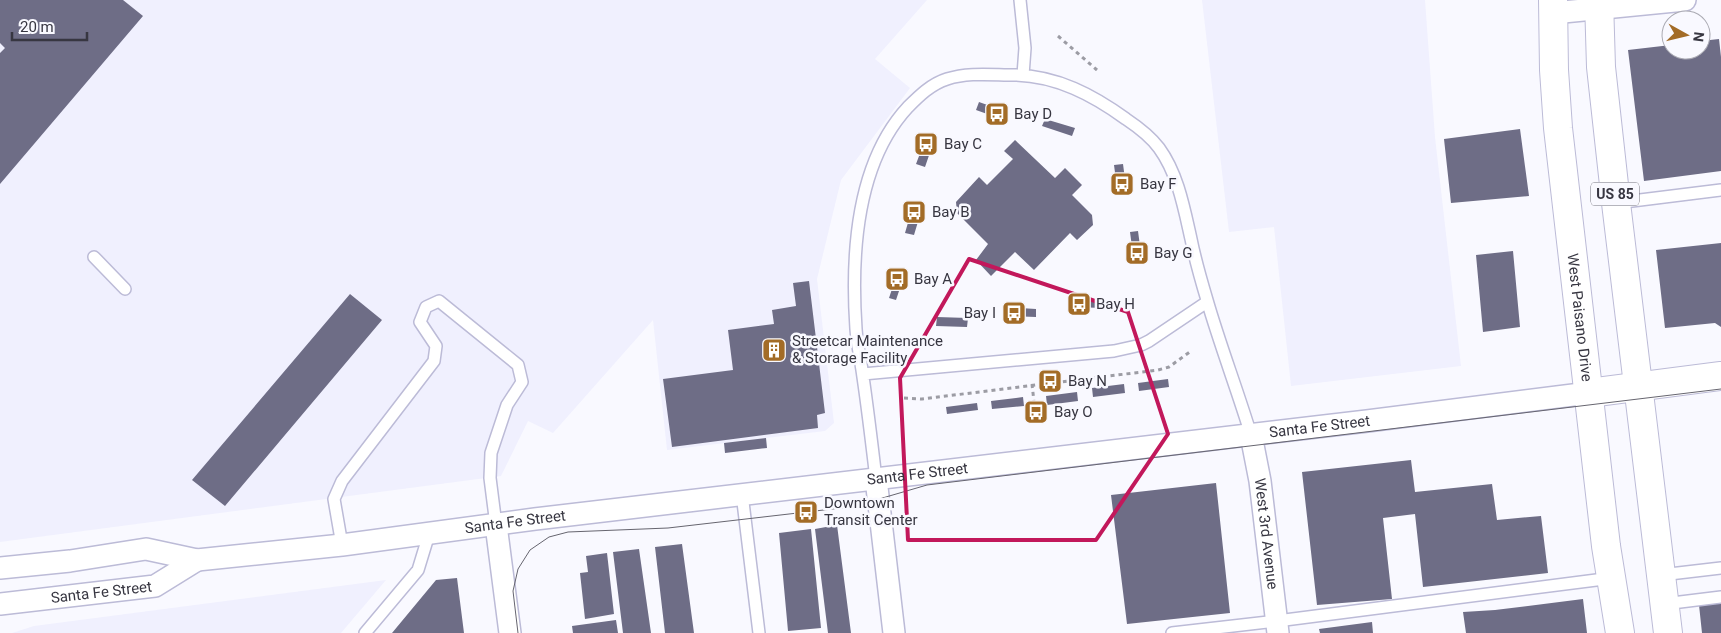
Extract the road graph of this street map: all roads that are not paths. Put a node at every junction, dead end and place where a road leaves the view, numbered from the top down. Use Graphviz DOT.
graph roads {
  1 [pos="1020,0"];
  2 [pos="1685,0"];
  3 [pos="1599,5"];
  4 [pos="1553,6"];
  5 [pos="1023,76"];
  6 [pos="1721,190"];
  7 [pos="1616,203"];
  8 [pos="94,257"];
  9 [pos="125,289"];
  10 [pos="1207,302"];
  11 [pos="863,374"];
  12 [pos="1721,376"];
  13 [pos="1638,387"];
  14 [pos="1589,393"];
  15 [pos="1251,434"];
  16 [pos="876,479"];
  17 [pos="742,494"];
  18 [pos="496,525"];
  19 [pos="429,534"];
  20 [pos="342,545"];
  21 [pos="197,560"];
  22 [pos="0,568"];
  23 [pos="1721,568"];
  24 [pos="1661,575"];
  25 [pos="1612,578"];
  26 [pos="1721,597"];
  27 [pos="0,604"];
  28 [pos="1664,604"];
  29 [pos="1278,627"];
  30 [pos="365,633"];
  31 [pos="510,633"];
  32 [pos="760,633"];
  33 [pos="894,633"];
  34 [pos="1172,633"];
  35 [pos="1620,633"];
  36 [pos="1668,633"];
  1 -- 5 [label="lane"];
  2 -- 3 [label="street"];
  3 -- 4 [label="street"];
  3 -- 7 [label="main road, US 85"];
  4 -- 14 [label="main road, West Paisano Drive"];
  5 -- 10 [label="lane"];
  5 -- 11 [label="lane"];
  6 -- 7 [label="lane"];
  7 -- 13 [label="main road, US 85"];
  8 -- 9 [label="lane"];
  10 -- 11 [label="lane"];
  10 -- 15 [label="lane"];
  11 -- 16 [label="lane"];
  12 -- 13 [label="main road, Santa Fe Street"];
  13 -- 14 [label="main road, Santa Fe Street"];
  13 -- 24 [label="main road, US 85"];
  14 -- 15 [label="street, Santa Fe Street"];
  14 -- 25 [label="main road, West Paisano Drive"];
  15 -- 16 [label="street, Santa Fe Street"];
  15 -- 29 [label="street, West 3rd Avenue"];
  16 -- 17 [label="street, Santa Fe Street"];
  16 -- 33 [label="street"];
  17 -- 18 [label="street, Santa Fe Street"];
  17 -- 32 [label="lane"];
  18 -- 19 [label="street, Santa Fe Street"];
  18 -- 20 [label="lane"];
  18 -- 31 [label="street"];
  19 -- 20 [label="street, Santa Fe Street"];
  19 -- 30 [label="lane"];
  20 -- 21 [label="street, Santa Fe Street"];
  21 -- 22 [label="street, Santa Fe Street"];
  21 -- 27 [label="street, Santa Fe Street"];
  23 -- 24 [label="lane"];
  24 -- 28 [label="main road, US 85"];
  25 -- 29 [label="lane"];
  25 -- 35 [label="main road, West Paisano Drive"];
  26 -- 28 [label="lane"];
  28 -- 36 [label="main road, US 85"];
  29 -- 34 [label="lane"];
}
